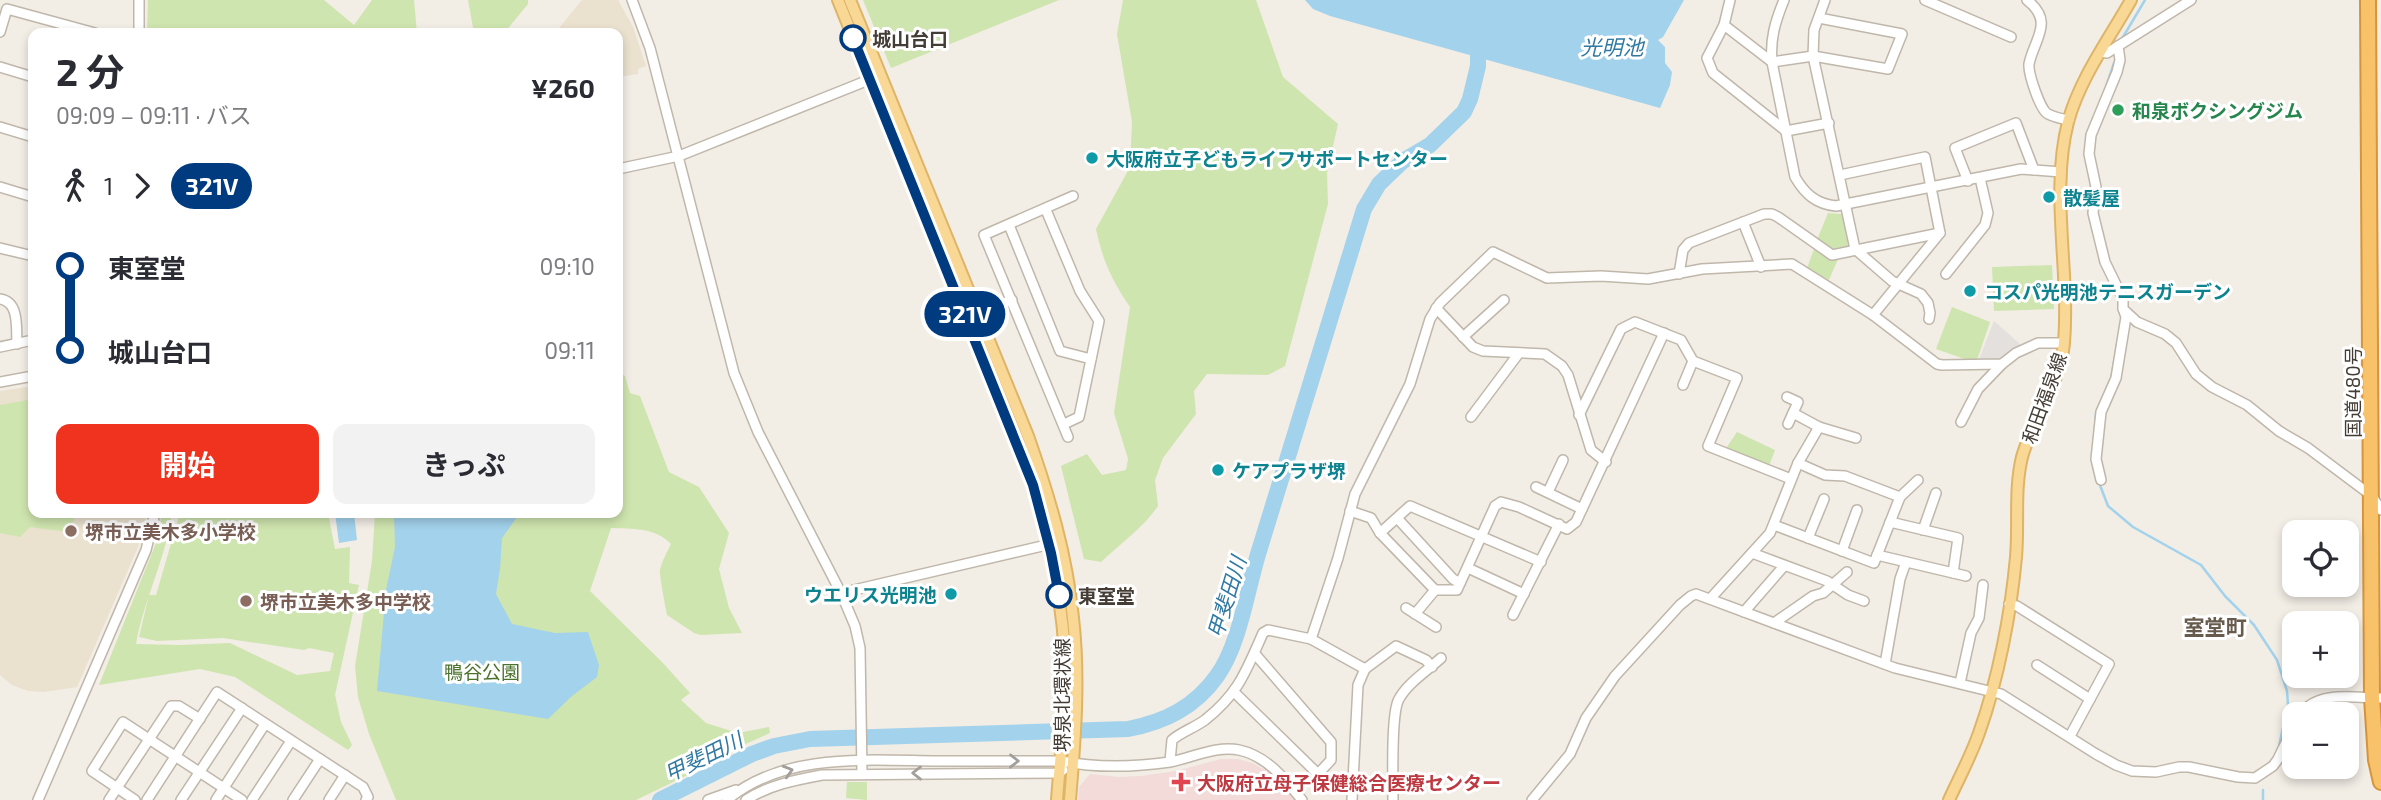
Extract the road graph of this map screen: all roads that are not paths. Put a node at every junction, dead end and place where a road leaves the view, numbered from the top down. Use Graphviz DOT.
graph roads {
  1 [pos="139,0"];
  2 [pos="632,0"];
  3 [pos="838,0"];
  4 [pos="850,0"];
  5 [pos="1730,0"];
  6 [pos="1784,0"];
  7 [pos="1825,0"];
  8 [pos="1925,0"];
  9 [pos="2027,0"];
  10 [pos="2131,0"];
  11 [pos="2190,0"];
  12 [pos="2373,3"];
  13 [pos="1819,18"];
  14 [pos="1724,25"];
  15 [pos="77,28"];
  16 [pos="139,28"];
  17 [pos="0,32"];
  18 [pos="2011,37"];
  19 [pos="2118,46"];
  20 [pos="2101,52"];
  21 [pos="1813,55"];
  22 [pos="1772,62"];
  23 [pos="0,67"];
  24 [pos="28,75"];
  25 [pos="875,77"];
  26 [pos="2069,120"];
  27 [pos="1829,123"];
  28 [pos="0,127"];
  29 [pos="1786,131"];
  30 [pos="28,135"];
  31 [pos="2375,137"];
  32 [pos="678,156"];
  33 [pos="623,168"];
  34 [pos="2034,170"];
  35 [pos="2062,172"];
  36 [pos="1840,175"];
  37 [pos="1980,178"];
  38 [pos="1968,181"];
  39 [pos="2375,186"];
  40 [pos="0,187"];
  41 [pos="1931,188"];
  42 [pos="28,195"];
  43 [pos="1073,196"];
  44 [pos="1845,205"];
  45 [pos="1046,209"];
  46 [pos="1743,222"];
  47 [pos="1009,225"];
  48 [pos="1940,233"];
  49 [pos="0,248"];
  50 [pos="1855,249"];
  51 [pos="28,255"];
  52 [pos="1761,267"];
  53 [pos="1679,274"];
  54 [pos="1946,274"];
  55 [pos="1899,284"];
  56 [pos="0,299"];
  57 [pos="1012,300"];
  58 [pos="1504,300"];
  59 [pos="1436,308"];
  60 [pos="2123,309"];
  61 [pos="977,313"];
  62 [pos="1873,315"];
  63 [pos="1929,319"];
  64 [pos="2376,329"];
  65 [pos="1664,333"];
  66 [pos="1463,337"];
  67 [pos="28,341"];
  68 [pos="2064,343"];
  69 [pos="17,344"];
  70 [pos="0,347"];
  71 [pos="1519,353"];
  72 [pos="1091,359"];
  73 [pos="1693,361"];
  74 [pos="2002,364"];
  75 [pos="28,377"];
  76 [pos="0,382"];
  77 [pos="1683,385"];
  78 [pos="1787,397"];
  79 [pos="1793,413"];
  80 [pos="1579,415"];
  81 [pos="1471,417"];
  82 [pos="1961,422"];
  83 [pos="1064,424"];
  84 [pos="1788,424"];
  85 [pos="1819,427"];
  86 [pos="1850,434"];
  87 [pos="1069,437"];
  88 [pos="1563,460"];
  89 [pos="1605,462"];
  90 [pos="1798,463"];
  91 [pos="1791,479"];
  92 [pos="1918,480"];
  93 [pos="2101,480"];
  94 [pos="1536,487"];
  95 [pos="1548,492"];
  96 [pos="1936,493"];
  97 [pos="1900,496"];
  98 [pos="2372,496"];
  99 [pos="1824,499"];
  100 [pos="1582,509"];
  101 [pos="1857,510"];
  102 [pos="2381,510"];
  103 [pos="1350,511"];
  104 [pos="154,518"];
  105 [pos="1398,519"];
  106 [pos="1890,522"];
  107 [pos="1559,524"];
  108 [pos="1774,525"];
  109 [pos="1923,530"];
  110 [pos="1380,533"];
  111 [pos="1481,537"];
  112 [pos="1808,538"];
  113 [pos="1055,543"];
  114 [pos="1842,551"];
  115 [pos="1752,553"];
  116 [pos="1877,555"];
  117 [pos="1541,562"];
  118 [pos="1906,562"];
  119 [pos="1784,566"];
  120 [pos="1468,568"];
  121 [pos="1847,572"];
  122 [pos="1953,573"];
  123 [pos="1966,576"];
  124 [pos="1460,583"];
  125 [pos="1834,584"];
  126 [pos="1435,590"];
  127 [pos="1985,590"];
  128 [pos="841,593"];
  129 [pos="1524,594"];
  130 [pos="1710,599"];
  131 [pos="1864,601"];
  132 [pos="2009,604"];
  133 [pos="1406,608"];
  134 [pos="1744,612"];
  135 [pos="1415,614"];
  136 [pos="1513,615"];
  137 [pos="1774,623"];
  138 [pos="1436,627"];
  139 [pos="1311,639"];
  140 [pos="1255,654"];
  141 [pos="1441,658"];
  142 [pos="1885,664"];
  143 [pos="2037,665"];
  144 [pos="1432,667"];
  145 [pos="1365,669"];
  146 [pos="1960,683"];
  147 [pos="1992,691"];
  148 [pos="1234,692"];
  149 [pos="2377,698"];
  150 [pos="2090,699"];
  151 [pos="2314,702"];
  152 [pos="242,708"];
  153 [pos="200,719"];
  154 [pos="265,724"];
  155 [pos="2070,736"];
  156 [pos="149,739"];
  157 [pos="290,741"];
  158 [pos="1069,741"];
  159 [pos="2282,751"];
  160 [pos="176,756"];
  161 [pos="862,756"];
  162 [pos="320,759"];
  163 [pos="1061,761"];
  164 [pos="1170,761"];
  165 [pos="1073,763"];
  166 [pos="200,772"];
  167 [pos="862,773"];
  168 [pos="1059,773"];
  169 [pos="345,775"];
  170 [pos="2381,782"];
  171 [pos="117,788"];
  172 [pos="223,788"];
  173 [pos="742,788"];
  174 [pos="38,800"];
  175 [pos="109,800"];
  176 [pos="135,800"];
  177 [pos="147,800"];
  178 [pos="181,800"];
  179 [pos="216,800"];
  180 [pos="242,800"];
  181 [pos="252,800"];
  182 [pos="293,800"];
  183 [pos="330,800"];
  184 [pos="366,800"];
  185 [pos="708,800"];
  186 [pos="727,800"];
  187 [pos="746,800"];
  188 [pos="1057,800"];
  189 [pos="1070,800"];
  190 [pos="1302,800"];
  191 [pos="1352,800"];
  192 [pos="1393,800"];
  193 [pos="1532,800"];
  194 [pos="1949,800"];
  1 -- 16 [label="street"];
  2 -- 32 [label="street"];
  3 -- 25 [label="main road, 堺泉北環状線"];
  4 -- 25 [label="main road, 堺泉北環状線"];
  5 -- 14 [label="street"];
  6 -- 22 [label="street"];
  7 -- 13 [label="street"];
  8 -- 18 [label="street"];
  9 -- 26 [label="street"];
  10 -- 20 [label="main road, 和田福泉線"];
  11 -- 19 [label="street"];
  12 -- 31 [label="highway, 国道480号"];
  13 -- 21 [label="street"];
  13 -- 21 [label="street"];
  14 -- 22 [label="street"];
  14 -- 29 [label="street"];
  15 -- 17 [label="street"];
  19 -- 20 [label="street"];
  19 -- 60 [label="street"];
  20 -- 26 [label="main road, 和田福泉線"];
  21 -- 22 [label="street"];
  21 -- 27 [label="street"];
  22 -- 29 [label="street"];
  23 -- 24 [label="street"];
  25 -- 32 [label="street"];
  25 -- 61 [label="main road, 堺泉北環状線"];
  25 -- 113 [label="main road, 堺泉北環状線"];
  26 -- 35 [label="main road, 和田福泉線"];
  27 -- 29 [label="street"];
  27 -- 36 [label="street"];
  28 -- 30 [label="street"];
  29 -- 44 [label="street"];
  31 -- 39 [label="highway, 国道480号"];
  32 -- 33 [label="street"];
  32 -- 128 [label="street"];
  34 -- 35 [label="street"];
  34 -- 37 [label="street"];
  34 -- 38 [label="street"];
  35 -- 68 [label="main road, 和田福泉線"];
  36 -- 41 [label="street"];
  36 -- 44 [label="street"];
  37 -- 38 [label="street"];
  37 -- 54 [label="street"];
  38 -- 41 [label="street"];
  39 -- 64 [label="highway, 国道480号"];
  40 -- 42 [label="street"];
  41 -- 44 [label="street"];
  41 -- 48 [label="street"];
  43 -- 45 [label="street"];
  44 -- 50 [label="street"];
  45 -- 47 [label="street"];
  45 -- 72 [label="street"];
  46 -- 50 [label="street"];
  46 -- 52 [label="street"];
  46 -- 53 [label="street"];
  47 -- 57 [label="street"];
  47 -- 72 [label="street"];
  48 -- 50 [label="street"];
  48 -- 55 [label="street"];
  49 -- 51 [label="street"];
  50 -- 55 [label="street"];
  52 -- 53 [label="street"];
  52 -- 62 [label="street"];
  53 -- 59 [label="street"];
  55 -- 62 [label="street"];
  55 -- 63 [label="street"];
  56 -- 69 [label="street"];
  57 -- 61 [label="street"];
  57 -- 83 [label="street"];
  58 -- 66 [label="street"];
  59 -- 66 [label="street"];
  59 -- 103 [label="street"];
  60 -- 93 [label="street"];
  60 -- 98 [label="street"];
  61 -- 113 [label="main road, 堺泉北環状線"];
  62 -- 74 [label="street"];
  64 -- 98 [label="highway, 国道480号"];
  65 -- 73 [label="street"];
  65 -- 80 [label="street"];
  65 -- 89 [label="street"];
  66 -- 71 [label="street"];
  67 -- 69 [label="street"];
  68 -- 74 [label="street"];
  68 -- 132 [label="main road, 和田福泉線"];
  69 -- 70 [label="street"];
  71 -- 80 [label="street"];
  71 -- 81 [label="street"];
  72 -- 83 [label="street"];
  73 -- 77 [label="street"];
  73 -- 91 [label="street"];
  74 -- 82 [label="street"];
  75 -- 76 [label="street"];
  78 -- 79 [label="street"];
  79 -- 84 [label="street"];
  79 -- 85 [label="street"];
  80 -- 89 [label="street"];
  83 -- 87 [label="street"];
  85 -- 86 [label="street"];
  85 -- 90 [label="street"];
  88 -- 95 [label="street"];
  89 -- 100 [label="street"];
  90 -- 91 [label="street"];
  90 -- 97 [label="street"];
  91 -- 108 [label="street"];
  92 -- 97 [label="street"];
  94 -- 95 [label="street"];
  95 -- 100 [label="street"];
  96 -- 109 [label="street"];
  97 -- 106 [label="street"];
  98 -- 102 [label="street"];
  98 -- 149 [label="highway, 国道480号"];
  99 -- 112 [label="street"];
  100 -- 107 [label="street"];
  101 -- 114 [label="street"];
  103 -- 110 [label="street"];
  103 -- 139 [label="street"];
  104 -- 174 [label="street"];
  105 -- 110 [label="street"];
  105 -- 111 [label="street"];
  105 -- 124 [label="street"];
  106 -- 109 [label="street"];
  106 -- 116 [label="street"];
  107 -- 111 [label="street"];
  107 -- 117 [label="street"];
  108 -- 112 [label="street"];
  108 -- 115 [label="street"];
  109 -- 122 [label="street"];
  110 -- 126 [label="street"];
  111 -- 117 [label="street"];
  111 -- 120 [label="street"];
  112 -- 114 [label="street"];
  113 -- 128 [label="street"];
  113 -- 158 [label="main road, 堺泉北環状線"];
  114 -- 116 [label="street"];
  115 -- 119 [label="street"];
  115 -- 130 [label="street"];
  116 -- 118 [label="street"];
  117 -- 129 [label="street"];
  118 -- 122 [label="street"];
  118 -- 142 [label="street"];
  119 -- 125 [label="street"];
  119 -- 134 [label="street"];
  120 -- 124 [label="street"];
  120 -- 129 [label="street"];
  121 -- 125 [label="street"];
  122 -- 123 [label="street"];
  124 -- 126 [label="street"];
  125 -- 131 [label="street"];
  125 -- 137 [label="street"];
  126 -- 135 [label="street"];
  127 -- 146 [label="street"];
  128 -- 161 [label="street"];
  129 -- 136 [label="street"];
  130 -- 134 [label="street"];
  130 -- 193 [label="street"];
  132 -- 147 [label="main road, 和田福泉線"];
  132 -- 150 [label="street"];
  133 -- 135 [label="street"];
  134 -- 137 [label="street"];
  135 -- 138 [label="street"];
  137 -- 142 [label="street"];
  139 -- 140 [label="street"];
  139 -- 145 [label="street"];
  140 -- 148 [label="street"];
  140 -- 148 [label="street"];
  141 -- 144 [label="street"];
  142 -- 146 [label="street"];
  143 -- 150 [label="street"];
  144 -- 145 [label="street"];
  144 -- 192 [label="street"];
  145 -- 191 [label="street"];
  146 -- 147 [label="street"];
  147 -- 155 [label="street"];
  147 -- 194 [label="main road, 和田福泉線"];
  148 -- 164 [label="street"];
  149 -- 151 [label="street"];
  149 -- 170 [label="highway, 国道480号"];
  150 -- 155 [label="street"];
  152 -- 153 [label="street"];
  152 -- 154 [label="street"];
  152 -- 166 [label="street"];
  153 -- 156 [label="street"];
  153 -- 160 [label="street"];
  154 -- 157 [label="street"];
  154 -- 172 [label="street"];
  155 -- 159 [label="street"];
  156 -- 160 [label="street"];
  156 -- 171 [label="street"];
  156 -- 171 [label="street"];
  157 -- 162 [label="street"];
  157 -- 181 [label="street"];
  158 -- 163 [label="main road, 堺泉北環状線"];
  158 -- 165 [label="main road, 堺泉北環状線"];
  160 -- 166 [label="street"];
  160 -- 177 [label="street"];
  161 -- 163 [label="street, one-way"];
  161 -- 167 [label="street"];
  173 -- 161 [label="street, one-way"];
  162 -- 169 [label="street"];
  162 -- 182 [label="street"];
  163 -- 165 [label="street"];
  163 -- 168 [label="main road, 堺泉北環状線"];
  164 -- 165 [label="street"];
  164 -- 190 [label="street"];
  165 -- 168 [label="street"];
  165 -- 189 [label="main road, 堺泉北環状線"];
  166 -- 172 [label="street"];
  166 -- 178 [label="street"];
  168 -- 167 [label="street, one-way"];
  167 -- 187 [label="street"];
  168 -- 188 [label="main road, 堺泉北環状線"];
  169 -- 183 [label="street"];
  169 -- 184 [label="street"];
  171 -- 175 [label="street"];
  171 -- 176 [label="street"];
  172 -- 179 [label="street"];
  172 -- 180 [label="street"];
  173 -- 185 [label="street"];
  173 -- 186 [label="street"];
}
